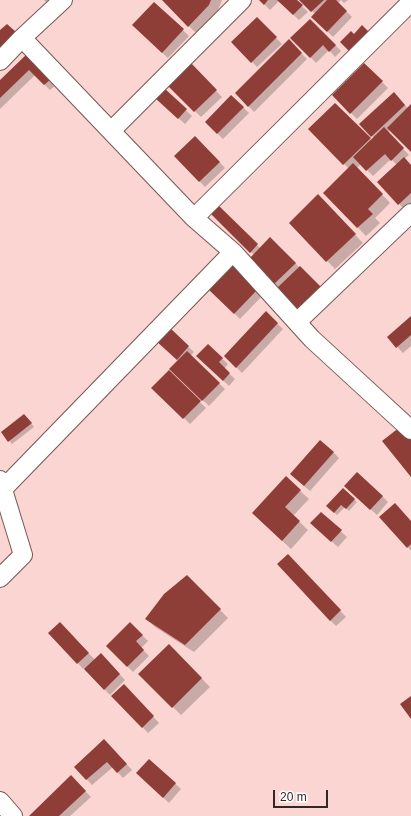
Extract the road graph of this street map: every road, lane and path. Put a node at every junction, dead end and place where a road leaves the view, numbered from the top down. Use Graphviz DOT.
graph roads {
  1 [pos="63,0"];
  2 [pos="242,0"];
  3 [pos="411,2"];
  4 [pos="22,38"];
  5 [pos="0,60"];
  6 [pos="111,131"];
  7 [pos="411,213"];
  8 [pos="194,218"];
  9 [pos="233,252"];
  10 [pos="297,322"];
  11 [pos="411,430"];
  12 [pos="1,485"];
  13 [pos="0,578"];
  14 [pos="0,800"];
  15 [pos="13,816"];
  1 -- 4 [label="street"];
  2 -- 6 [label="street"];
  3 -- 8 [label="street"];
  4 -- 5 [label="street"];
  4 -- 6 [label="street"];
  6 -- 8 [label="street"];
  7 -- 10 [label="street"];
  8 -- 9 [label="street"];
  9 -- 10 [label="street"];
  9 -- 12 [label="street"];
  10 -- 11 [label="street"];
  12 -- 13 [label="street"];
  14 -- 15 [label="street"];
}
